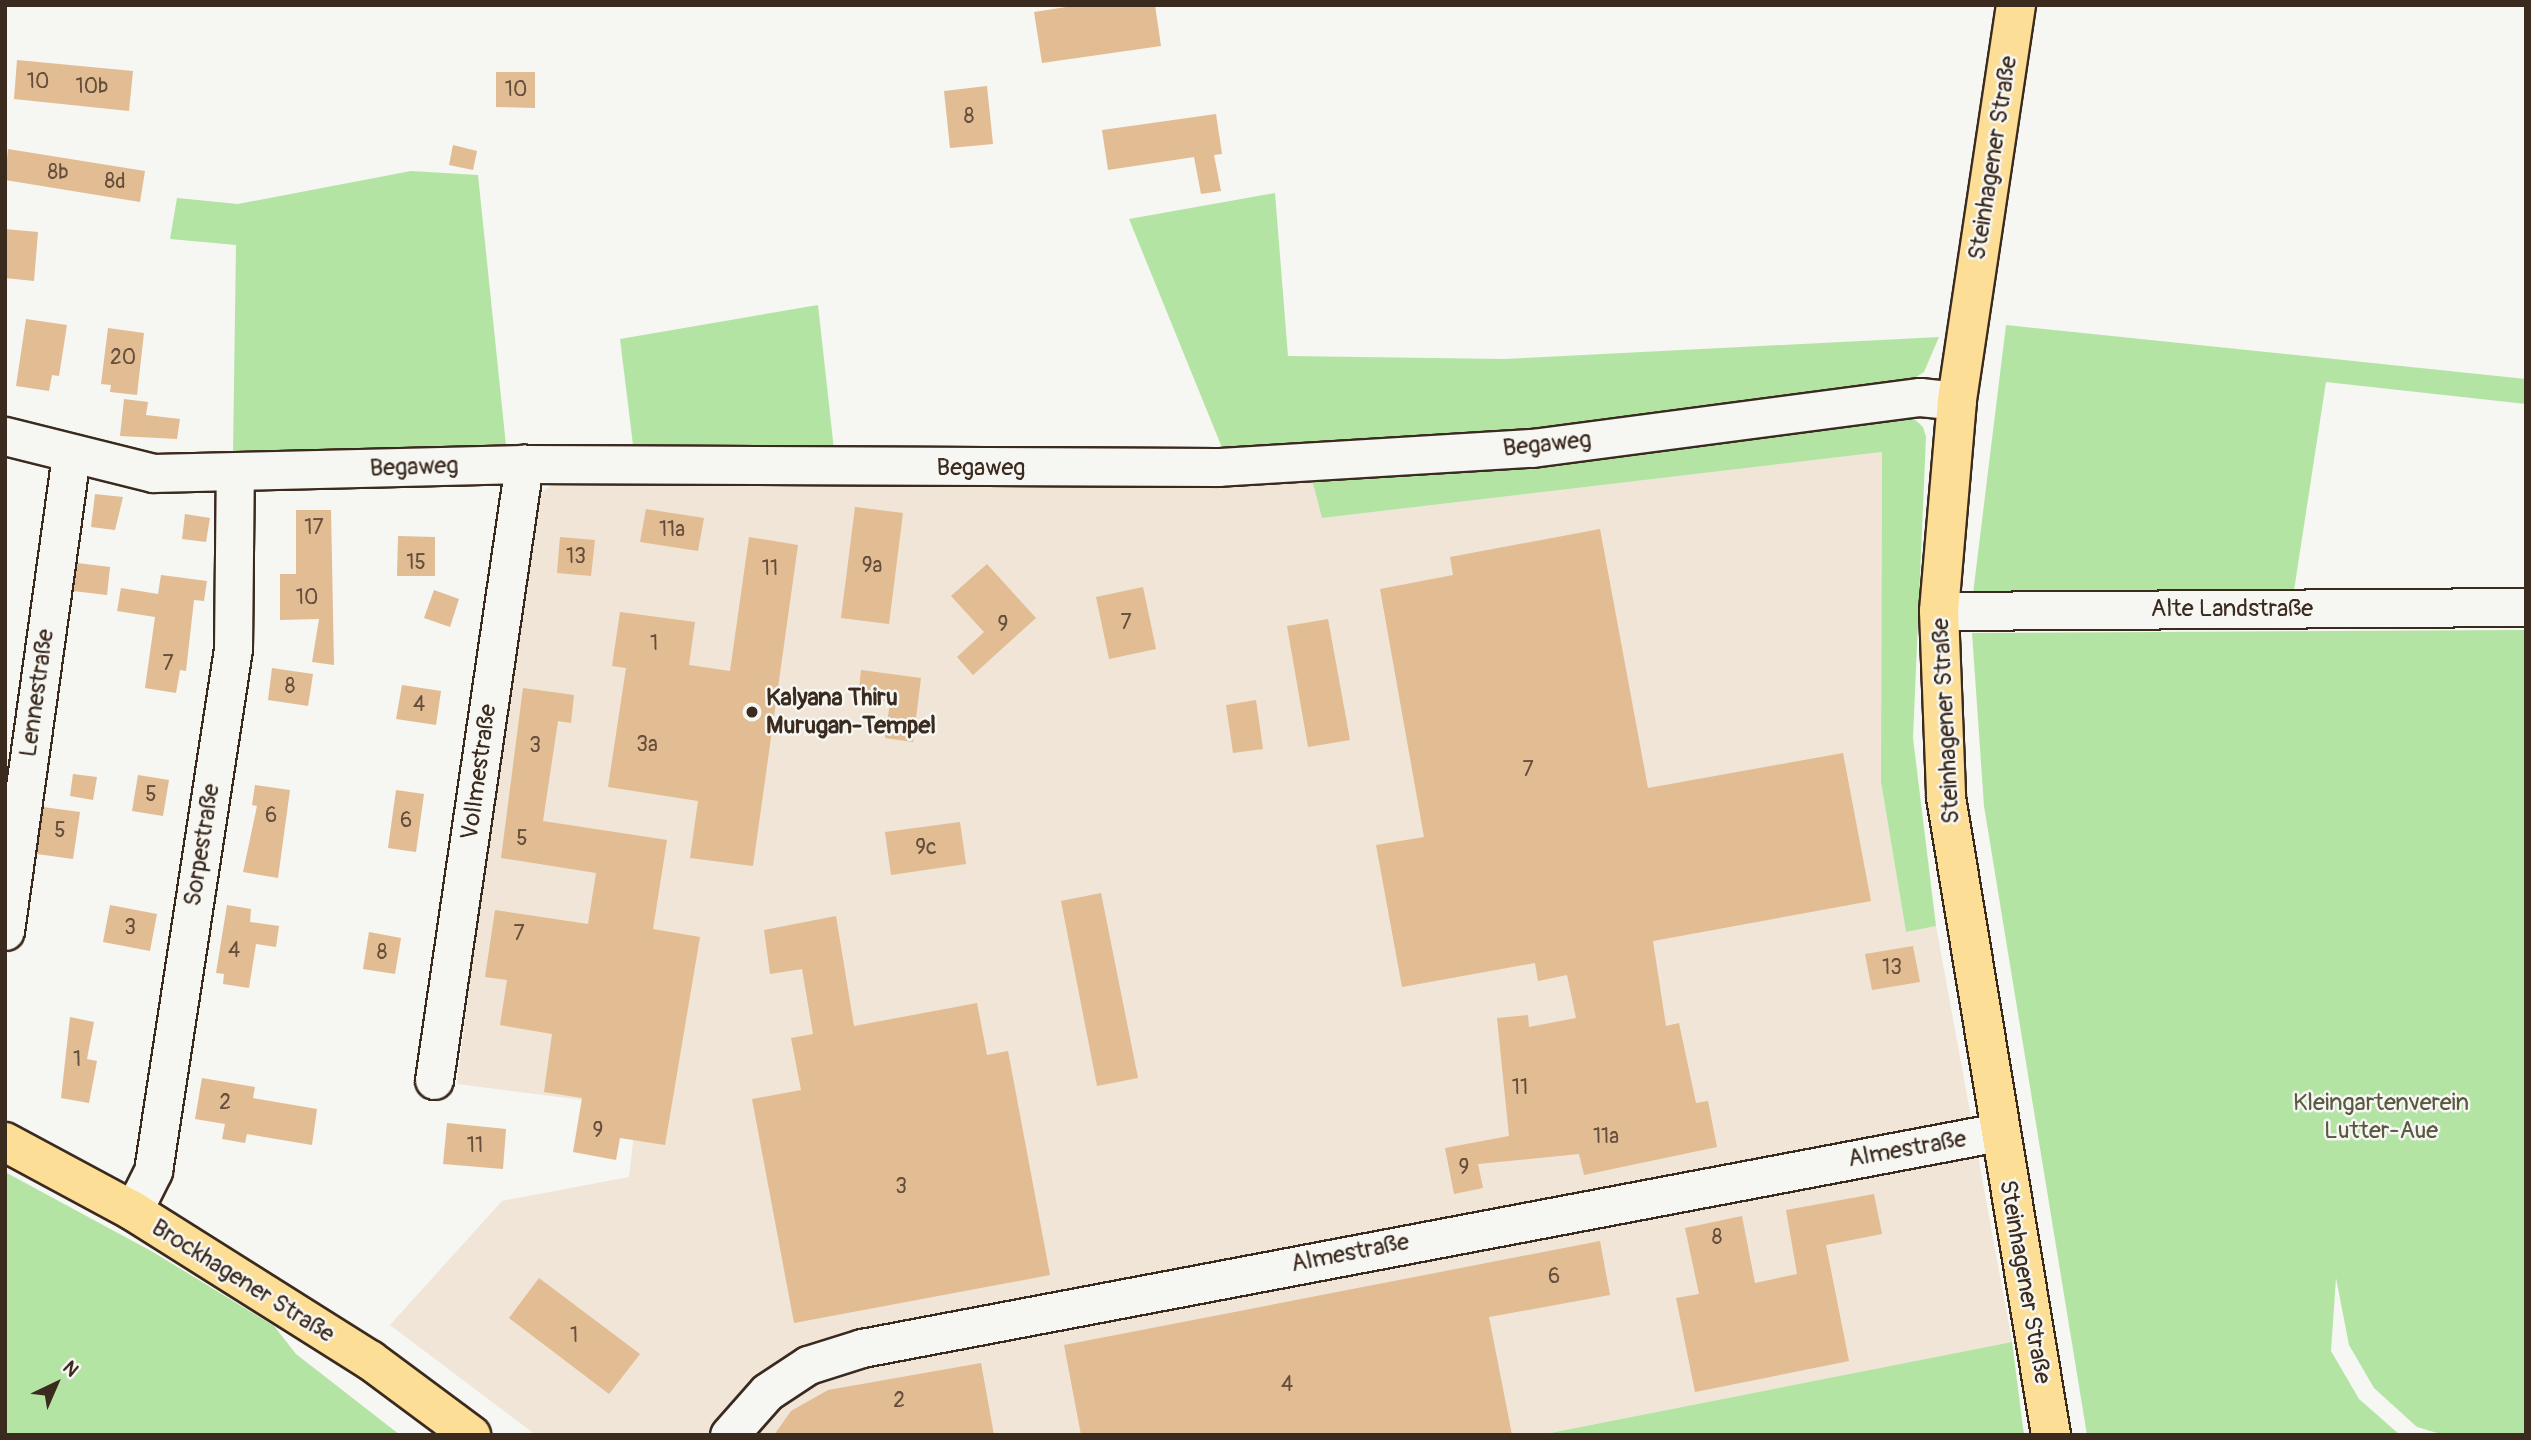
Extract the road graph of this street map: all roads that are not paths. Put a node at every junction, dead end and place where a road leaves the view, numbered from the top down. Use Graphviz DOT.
graph roads {
  1 [pos="2016,5"];
  2 [pos="1956,401"];
  3 [pos="5,436"];
  4 [pos="71,454"];
  5 [pos="524,464"];
  6 [pos="235,472"];
  7 [pos="2526,607"];
  8 [pos="1939,611"];
  9 [pos="5,932"];
  10 [pos="434,1080"];
  11 [pos="1999,1132"];
  12 [pos="5,1142"];
  13 [pos="132,1211"];
  14 [pos="471,1435"];
  15 [pos="729,1435"];
  16 [pos="2051,1435"];
  1 -- 2 [label="main road, Steinhagener Straße"];
  2 -- 5 [label="street, Begaweg"];
  2 -- 8 [label="main road, Steinhagener Straße"];
  3 -- 4 [label="street, Begaweg"];
  4 -- 6 [label="street, Begaweg"];
  4 -- 9 [label="street, Lennestraße"];
  5 -- 6 [label="street, Begaweg"];
  5 -- 10 [label="street, Vollmestraße"];
  6 -- 13 [label="street, Sorpestraße"];
  7 -- 8 [label="street, Alte Landstraße"];
  8 -- 11 [label="main road, Steinhagener Straße"];
  11 -- 15 [label="street, Almestraße"];
  11 -- 16 [label="main road, Steinhagener Straße"];
  12 -- 13 [label="main road, Brockhagener Straße"];
  13 -- 14 [label="main road, Brockhagener Straße"];
}
